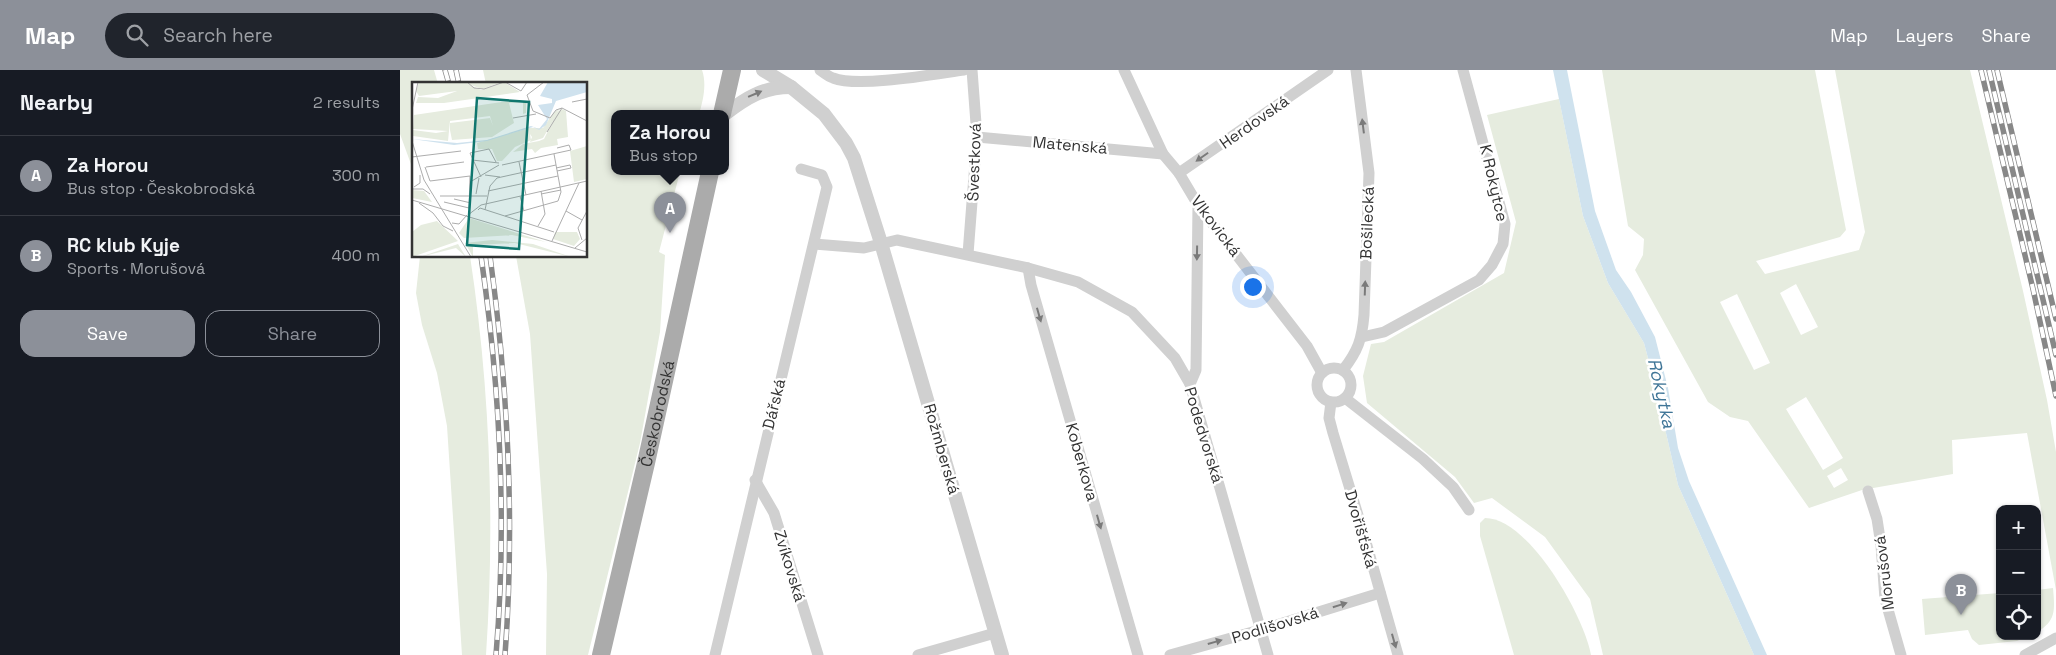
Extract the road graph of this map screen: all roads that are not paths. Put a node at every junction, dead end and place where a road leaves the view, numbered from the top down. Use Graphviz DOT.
graph roads {
  1 [pos="732,70"];
  2 [pos="764,70"];
  3 [pos="820,70"];
  4 [pos="964,70"];
  5 [pos="972,70"];
  6 [pos="1124,70"];
  7 [pos="1328,70"];
  8 [pos="1356,70"];
  9 [pos="1464,70"];
  10 [pos="879,75"];
  11 [pos="791,87"];
  12 [pos="725,110"];
  13 [pos="729,110"];
  14 [pos="977,137"];
  15 [pos="1163,154"];
  16 [pos="801,169"];
  17 [pos="1179,173"];
  18 [pos="709,175"];
  19 [pos="1198,205"];
  20 [pos="881,243"];
  21 [pos="814,244"];
  22 [pos="968,254"];
  23 [pos="1028,268"];
  24 [pos="1362,337"];
  25 [pos="1343,370"];
  26 [pos="1322,373"];
  27 [pos="1190,384"];
  28 [pos="1345,398"];
  29 [pos="1331,402"];
  30 [pos="755,480"];
  31 [pos="1868,491"];
  32 [pos="1469,510"];
  33 [pos="1380,593"];
  34 [pos="1260,630"];
  35 [pos="995,633"];
  36 [pos="2056,638"];
  37 [pos="601,655"];
  38 [pos="715,655"];
  39 [pos="818,655"];
  40 [pos="918,655"];
  41 [pos="1002,655"];
  42 [pos="1138,655"];
  43 [pos="1170,655"];
  44 [pos="1268,655"];
  45 [pos="1398,655"];
  46 [pos="1901,655"];
  47 [pos="2025,655"];
  1 -- 12 [label="main road"];
  2 -- 11 [label="street, Rožmberská"];
  3 -- 10 [label="street"];
  4 -- 10 [label="street"];
  5 -- 14 [label="street, Švestková"];
  6 -- 15 [label="street, Vlkovická"];
  7 -- 17 [label="street, Herdovská, one-way"];
  24 -- 8 [label="street, Bošilecká, one-way"];
  9 -- 24 [label="street, K Rokytce"];
  13 -- 11 [label="street, one-way"];
  11 -- 20 [label="street, Rožmberská"];
  14 -- 15 [label="street, Matenská"];
  14 -- 22 [label="street, Švestková"];
  15 -- 17 [label="street, Vlkovická"];
  16 -- 21 [label="street, Dářská"];
  17 -- 19 [label="street, Vlkovická"];
  18 -- 37 [label="main road, Českobrodská"];
  19 -- 26 [label="street, Vlkovická"];
  19 -- 27 [label="street, one-way"];
  20 -- 21 [label="street"];
  20 -- 22 [label="street, Podedvorská"];
  20 -- 35 [label="street, Rožmberská"];
  21 -- 30 [label="street, Dářská"];
  22 -- 23 [label="street, Podedvorská"];
  23 -- 27 [label="street, Podedvorská"];
  23 -- 42 [label="street, Koberkova, one-way"];
  24 -- 25 [label="street, Bošilecká"];
  25 -- 26 [label="street"];
  25 -- 28 [label="street"];
  26 -- 29 [label="street"];
  27 -- 34 [label="street, Podedvorská"];
  28 -- 29 [label="street"];
  28 -- 32 [label="street"];
  29 -- 33 [label="street, Dvořišťská"];
  30 -- 38 [label="street, Dářská"];
  30 -- 39 [label="street, Zvíkovská"];
  31 -- 46 [label="street, Morušová"];
  34 -- 33 [label="street, Podlišovská, one-way"];
  33 -- 45 [label="street, Dvořišťská, one-way"];
  43 -- 34 [label="street, Podlišovská, one-way"];
  34 -- 44 [label="street, Podedvorská"];
  35 -- 40 [label="street"];
  35 -- 41 [label="street, Rožmberská"];
  36 -- 47 [label="street"];
}
